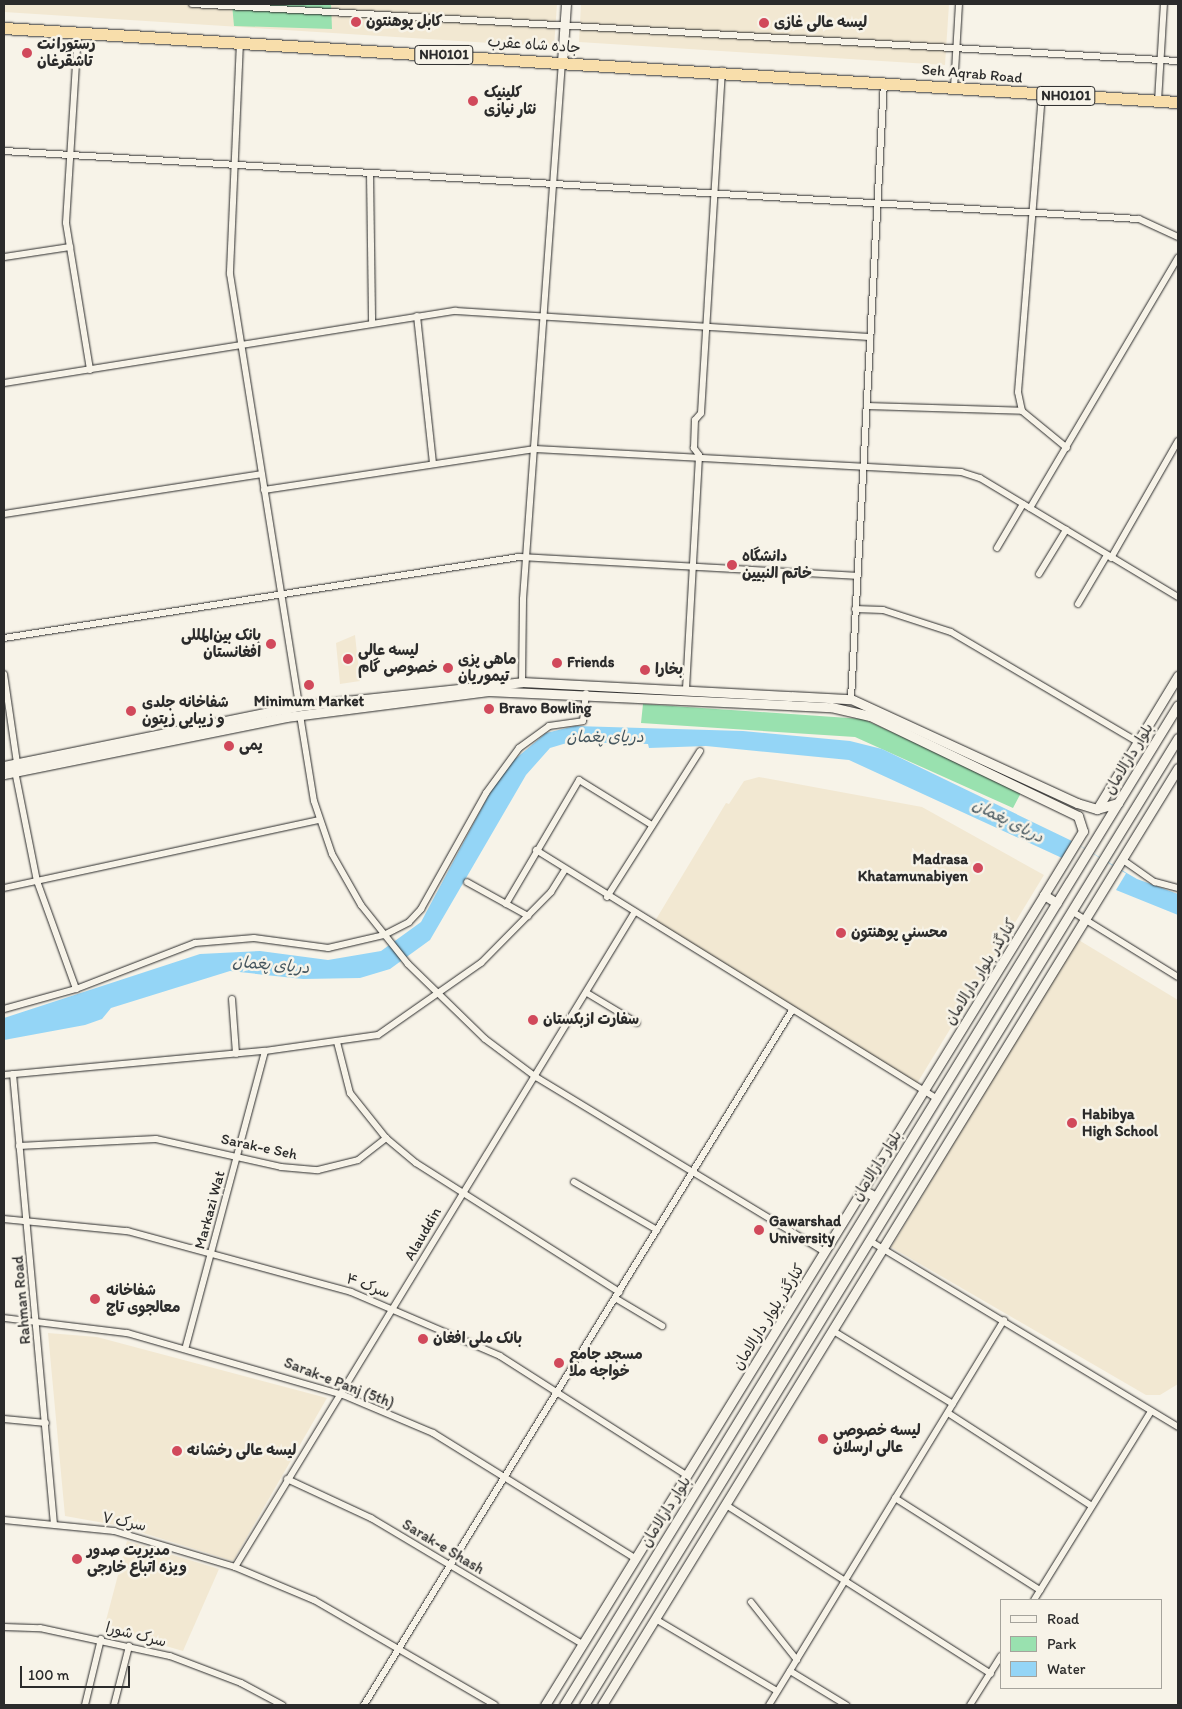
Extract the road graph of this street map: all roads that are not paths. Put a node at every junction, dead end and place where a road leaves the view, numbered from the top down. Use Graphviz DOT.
graph roads {
  1 [pos="192,4"];
  2 [pos="566,4"];
  3 [pos="958,4"];
  4 [pos="1164,4"];
  5 [pos="564,26"];
  6 [pos="4,28"];
  7 [pos="78,32"];
  8 [pos="240,42"];
  9 [pos="955,51"];
  10 [pos="1161,60"];
  11 [pos="1178,61"];
  12 [pos="562,62"];
  13 [pos="722,71"];
  14 [pos="884,81"];
  15 [pos="954,88"];
  16 [pos="1042,94"];
  17 [pos="1158,101"];
  18 [pos="1178,102"];
  19 [pos="4,151"];
  20 [pos="71,155"];
  21 [pos="233,166"];
  22 [pos="370,173"];
  23 [pos="554,184"];
  24 [pos="715,194"];
  25 [pos="874,206"];
  26 [pos="1032,215"];
  27 [pos="1178,237"];
  28 [pos="70,247"];
  29 [pos="4,257"];
  30 [pos="1178,258"];
  31 [pos="418,316"];
  32 [pos="546,318"];
  33 [pos="372,322"];
  34 [pos="706,327"];
  35 [pos="870,337"];
  36 [pos="240,344"];
  37 [pos="90,370"];
  38 [pos="4,383"];
  39 [pos="867,406"];
  40 [pos="1022,411"];
  41 [pos="1178,441"];
  42 [pos="1067,448"];
  43 [pos="535,449"];
  44 [pos="699,455"];
  45 [pos="433,463"];
  46 [pos="862,465"];
  47 [pos="262,474"];
  48 [pos="264,490"];
  49 [pos="1026,506"];
  50 [pos="4,514"];
  51 [pos="1066,530"];
  52 [pos="997,548"];
  53 [pos="527,557"];
  54 [pos="1109,557"];
  55 [pos="691,567"];
  56 [pos="1039,574"];
  57 [pos="856,576"];
  58 [pos="280,593"];
  59 [pos="1178,597"];
  60 [pos="1078,604"];
  61 [pos="855,609"];
  62 [pos="4,638"];
  63 [pos="4,674"];
  64 [pos="1178,676"];
  65 [pos="522,682"];
  66 [pos="686,689"];
  67 [pos="645,691"];
  68 [pos="586,693"];
  69 [pos="851,699"];
  70 [pos="1178,705"];
  71 [pos="300,710"];
  72 [pos="1178,738"];
  73 [pos="1138,742"];
  74 [pos="700,751"];
  75 [pos="4,766"];
  76 [pos="16,768"];
  77 [pos="1178,768"];
  78 [pos="4,774"];
  79 [pos="1132,780"];
  80 [pos="1146,789"];
  81 [pos="1118,804"];
  82 [pos="1097,809"];
  83 [pos="319,820"];
  84 [pos="652,825"];
  85 [pos="536,850"];
  86 [pos="1123,860"];
  87 [pos="564,871"];
  88 [pos="37,881"];
  89 [pos="467,882"];
  90 [pos="4,888"];
  91 [pos="1178,888"];
  92 [pos="1044,895"];
  93 [pos="607,897"];
  94 [pos="1056,903"];
  95 [pos="506,904"];
  96 [pos="1073,912"];
  97 [pos="634,913"];
  98 [pos="528,916"];
  99 [pos="1086,921"];
  100 [pos="385,937"];
  101 [pos="1022,958"];
  102 [pos="1038,967"];
  103 [pos="1178,978"];
  104 [pos="76,989"];
  105 [pos="587,993"];
  106 [pos="442,994"];
  107 [pos="232,999"];
  108 [pos="4,1009"];
  109 [pos="791,1012"];
  110 [pos="637,1023"];
  111 [pos="337,1042"];
  112 [pos="265,1052"];
  113 [pos="236,1054"];
  114 [pos="13,1074"];
  115 [pos="4,1075"];
  116 [pos="536,1077"];
  117 [pos="924,1091"];
  118 [pos="936,1098"];
  119 [pos="386,1138"];
  120 [pos="19,1146"];
  121 [pos="238,1156"];
  122 [pos="692,1170"];
  123 [pos="574,1182"];
  124 [pos="863,1190"];
  125 [pos="462,1192"];
  126 [pos="874,1196"];
  127 [pos="4,1219"];
  128 [pos="27,1220"];
  129 [pos="657,1230"];
  130 [pos="870,1241"];
  131 [pos="884,1249"];
  132 [pos="212,1252"];
  133 [pos="825,1252"];
  134 [pos="617,1295"];
  135 [pos="394,1309"];
  136 [pos="4,1318"];
  137 [pos="36,1319"];
  138 [pos="1004,1320"];
  139 [pos="662,1326"];
  140 [pos="835,1332"];
  141 [pos="186,1346"];
  142 [pos="558,1392"];
  143 [pos="343,1396"];
  144 [pos="953,1404"];
  145 [pos="1151,1410"];
  146 [pos="948,1413"];
  147 [pos="4,1419"];
  148 [pos="46,1423"];
  149 [pos="1178,1426"];
  150 [pos="686,1475"];
  151 [pos="505,1478"];
  152 [pos="287,1479"];
  153 [pos="895,1498"];
  154 [pos="726,1505"];
  155 [pos="1092,1506"];
  156 [pos="4,1520"];
  157 [pos="54,1524"];
  158 [pos="633,1557"];
  159 [pos="236,1567"];
  160 [pos="452,1567"];
  161 [pos="846,1581"];
  162 [pos="1040,1590"];
  163 [pos="1035,1599"];
  164 [pos="751,1602"];
  165 [pos="657,1620"];
  166 [pos="4,1627"];
  167 [pos="101,1639"];
  168 [pos="581,1644"];
  169 [pos="129,1646"];
  170 [pos="400,1647"];
  171 [pos="1000,1658"];
  172 [pos="797,1660"];
  173 [pos="790,1670"];
  174 [pos="990,1674"];
  175 [pos="777,1691"];
  176 [pos="85,1705"];
  177 [pos="114,1705"];
  178 [pos="282,1705"];
  179 [pos="364,1705"];
  180 [pos="495,1705"];
  181 [pos="545,1705"];
  182 [pos="564,1705"];
  183 [pos="584,1705"];
  184 [pos="602,1705"];
  185 [pos="768,1705"];
  186 [pos="846,1705"];
  187 [pos="970,1705"];
  1 -- 5 [label="street"];
  2 -- 5 [label="main road"];
  3 -- 9 [label="street"];
  4 -- 10 [label="street"];
  5 -- 9 [label="street"];
  5 -- 12 [label="main road"];
  6 -- 7 [label="highway, جاده شاه عقرب / NH0101"];
  7 -- 8 [label="highway, جاده شاه عقرب / NH0101"];
  7 -- 20 [label="street"];
  8 -- 12 [label="highway, جاده شاه عقرب / NH0101"];
  8 -- 21 [label="street"];
  9 -- 10 [label="street"];
  9 -- 15 [label="street"];
  10 -- 11 [label="street"];
  10 -- 17 [label="street"];
  12 -- 13 [label="highway, جاده شاه عقرب / NH0101"];
  12 -- 23 [label="street"];
  13 -- 14 [label="highway, جاده شاه عقرب / NH0101"];
  13 -- 24 [label="street"];
  14 -- 15 [label="highway, Seh Aqrab Road / NH0101"];
  14 -- 25 [label="street"];
  15 -- 16 [label="highway, Seh Aqrab Road / NH0101"];
  16 -- 17 [label="highway, Seh Aqrab Road / NH0101"];
  16 -- 26 [label="street"];
  17 -- 18 [label="highway, Seh Aqrab Road / NH0101"];
  19 -- 20 [label="street"];
  20 -- 21 [label="street"];
  20 -- 28 [label="street"];
  21 -- 22 [label="street"];
  21 -- 36 [label="street"];
  22 -- 23 [label="street"];
  22 -- 33 [label="street"];
  23 -- 24 [label="street"];
  23 -- 32 [label="street"];
  24 -- 25 [label="street"];
  24 -- 34 [label="street"];
  25 -- 26 [label="street"];
  25 -- 35 [label="street"];
  26 -- 27 [label="street"];
  26 -- 40 [label="street"];
  28 -- 29 [label="street"];
  28 -- 37 [label="street"];
  30 -- 42 [label="street"];
  31 -- 32 [label="street"];
  31 -- 33 [label="street"];
  31 -- 45 [label="street"];
  32 -- 34 [label="street"];
  32 -- 43 [label="street"];
  33 -- 36 [label="street"];
  34 -- 35 [label="street"];
  34 -- 44 [label="street"];
  35 -- 39 [label="street"];
  36 -- 37 [label="street"];
  36 -- 47 [label="street"];
  37 -- 38 [label="street"];
  39 -- 40 [label="street"];
  39 -- 46 [label="street"];
  40 -- 42 [label="street"];
  41 -- 54 [label="street"];
  42 -- 49 [label="street"];
  43 -- 44 [label="street"];
  43 -- 45 [label="street"];
  43 -- 53 [label="street"];
  44 -- 46 [label="street"];
  44 -- 55 [label="street"];
  45 -- 48 [label="street"];
  46 -- 49 [label="street"];
  46 -- 57 [label="street"];
  47 -- 48 [label="street"];
  47 -- 50 [label="street"];
  48 -- 58 [label="street"];
  49 -- 51 [label="street"];
  49 -- 52 [label="street"];
  51 -- 54 [label="street"];
  51 -- 56 [label="street"];
  53 -- 55 [label="street"];
  53 -- 58 [label="street"];
  53 -- 65 [label="street"];
  54 -- 59 [label="street"];
  54 -- 60 [label="street"];
  55 -- 57 [label="street"];
  55 -- 66 [label="street"];
  57 -- 61 [label="street"];
  58 -- 62 [label="street"];
  58 -- 71 [label="street"];
  61 -- 69 [label="street"];
  61 -- 73 [label="street"];
  63 -- 76 [label="street"];
  64 -- 73 [label="main road"];
  65 -- 67 [label="main road"];
  65 -- 71 [label="main road"];
  66 -- 67 [label="main road"];
  66 -- 69 [label="main road"];
  67 -- 68 [label="main road"];
  67 -- 92 [label="main road, کنارگذر بلوار دارالامان"];
  68 -- 71 [label="main road"];
  68 -- 100 [label="street"];
  69 -- 82 [label="main road"];
  70 -- 79 [label="main road, بلوار دارالامان"];
  71 -- 76 [label="main road"];
  71 -- 83 [label="street"];
  72 -- 80 [label="main road, بلوار دارالامان"];
  73 -- 82 [label="main road"];
  74 -- 84 [label="street"];
  75 -- 76 [label="main road"];
  76 -- 78 [label="main road"];
  76 -- 88 [label="street"];
  77 -- 86 [label="main road"];
  79 -- 80 [label="main road"];
  79 -- 81 [label="main road, بلوار دارالامان"];
  80 -- 96 [label="main road, بلوار دارالامان"];
  81 -- 82 [label="main road"];
  81 -- 94 [label="main road, بلوار دارالامان"];
  83 -- 88 [label="street"];
  83 -- 100 [label="street"];
  84 -- 85 [label="street"];
  84 -- 93 [label="street"];
  85 -- 87 [label="street"];
  85 -- 95 [label="street"];
  86 -- 91 [label="street"];
  86 -- 99 [label="main road"];
  87 -- 93 [label="street"];
  87 -- 98 [label="street"];
  88 -- 90 [label="street"];
  88 -- 104 [label="street"];
  89 -- 95 [label="street"];
  92 -- 94 [label="main road"];
  92 -- 117 [label="main road, کنارگذر بلوار دارالامان"];
  93 -- 97 [label="street"];
  94 -- 101 [label="main road, بلوار دارالامان"];
  95 -- 98 [label="street"];
  96 -- 99 [label="street"];
  96 -- 102 [label="main road, بلوار دارالامان"];
  97 -- 105 [label="street, Alauddin"];
  97 -- 109 [label="street"];
  98 -- 106 [label="street"];
  99 -- 103 [label="street"];
  99 -- 131 [label="main road"];
  100 -- 104 [label="street"];
  100 -- 106 [label="street"];
  101 -- 102 [label="main road"];
  101 -- 118 [label="main road, بلوار دارالامان"];
  102 -- 130 [label="main road, بلوار دارالامان"];
  104 -- 108 [label="street"];
  105 -- 110 [label="street"];
  105 -- 116 [label="street, Alauddin"];
  106 -- 111 [label="street"];
  106 -- 116 [label="street"];
  107 -- 113 [label="street"];
  109 -- 117 [label="street"];
  109 -- 122 [label="street"];
  111 -- 112 [label="street"];
  111 -- 119 [label="street"];
  112 -- 113 [label="street"];
  112 -- 121 [label="street, Markazi Wat"];
  113 -- 114 [label="street"];
  114 -- 115 [label="street"];
  114 -- 120 [label="street, Rahman Road"];
  116 -- 122 [label="street"];
  116 -- 125 [label="street, Alauddin"];
  117 -- 118 [label="street"];
  117 -- 124 [label="main road, کنارگذر بلوار دارالامان"];
  118 -- 126 [label="main road, بلوار دارالامان"];
  119 -- 121 [label="street, Sarak-e Seh"];
  119 -- 125 [label="street"];
  120 -- 121 [label="street, Sarak-e Seh"];
  120 -- 128 [label="street, Rahman Road"];
  121 -- 132 [label="street, Markazi Wat"];
  122 -- 129 [label="street"];
  122 -- 133 [label="street"];
  123 -- 129 [label="street"];
  124 -- 126 [label="main road"];
  124 -- 133 [label="main road, کنارگذر بلوار دارالامان"];
  125 -- 134 [label="street"];
  125 -- 135 [label="street, Alauddin"];
  126 -- 182 [label="main road, بلوار دارالامان"];
  127 -- 128 [label="street, سرک ۴"];
  128 -- 132 [label="street, سرک ۴"];
  128 -- 137 [label="street, Rahman Road"];
  129 -- 134 [label="street"];
  130 -- 131 [label="street"];
  130 -- 183 [label="main road, بلوار دارالامان"];
  131 -- 138 [label="street"];
  131 -- 140 [label="main road"];
  132 -- 135 [label="street, سرک ۴"];
  132 -- 141 [label="street, Markazi Wat"];
  133 -- 150 [label="main road, کنارگذر بلوار دارالامان"];
  134 -- 139 [label="street"];
  134 -- 142 [label="street"];
  135 -- 142 [label="street, سرک ۴"];
  135 -- 143 [label="street, Alauddin"];
  136 -- 137 [label="street, Sarak-e Panj (5th)"];
  137 -- 141 [label="street, Sarak-e Panj (5th)"];
  137 -- 148 [label="street, Rahman Road"];
  138 -- 144 [label="street"];
  138 -- 145 [label="street"];
  140 -- 144 [label="street"];
  140 -- 154 [label="main road"];
  141 -- 143 [label="street, Sarak-e Panj (5th)"];
  142 -- 150 [label="street, سرک ۴"];
  142 -- 151 [label="street"];
  143 -- 151 [label="street, Sarak-e Panj (5th)"];
  143 -- 152 [label="street, Alauddin"];
  144 -- 146 [label="street"];
  145 -- 149 [label="street"];
  145 -- 155 [label="street"];
  146 -- 153 [label="street"];
  146 -- 155 [label="street"];
  147 -- 148 [label="street"];
  148 -- 157 [label="street, Rahman Road"];
  150 -- 158 [label="main road, کنارگذر بلوار دارالامان"];
  151 -- 158 [label="street, Sarak-e Panj (5th)"];
  151 -- 160 [label="street"];
  152 -- 159 [label="street, Alauddin"];
  152 -- 160 [label="street, Sarak-e Shash"];
  153 -- 161 [label="street"];
  153 -- 162 [label="street"];
  154 -- 161 [label="street"];
  154 -- 165 [label="main road"];
  155 -- 162 [label="street"];
  156 -- 157 [label="street, سرک ۷"];
  157 -- 159 [label="street, سرک ۷"];
  158 -- 168 [label="main road, کنارگذر بلوار دارالامان"];
  159 -- 170 [label="street, سرک ۷"];
  160 -- 168 [label="street, Sarak-e Shash"];
  160 -- 170 [label="street"];
  161 -- 172 [label="street"];
  161 -- 174 [label="street"];
  162 -- 163 [label="street"];
  164 -- 172 [label="street"];
  165 -- 175 [label="street"];
  165 -- 184 [label="main road"];
  166 -- 167 [label="street, سرک شورا"];
  167 -- 169 [label="street, سرک شورا"];
  167 -- 176 [label="street"];
  168 -- 181 [label="main road, کنارگذر بلوار دارالامان"];
  169 -- 177 [label="street"];
  169 -- 178 [label="street, سرک شورا"];
  170 -- 179 [label="street"];
  170 -- 180 [label="street, سرک ۷"];
  171 -- 174 [label="street"];
  172 -- 173 [label="street"];
  173 -- 175 [label="street"];
  173 -- 186 [label="street"];
  174 -- 187 [label="street"];
  175 -- 185 [label="street"];
}
